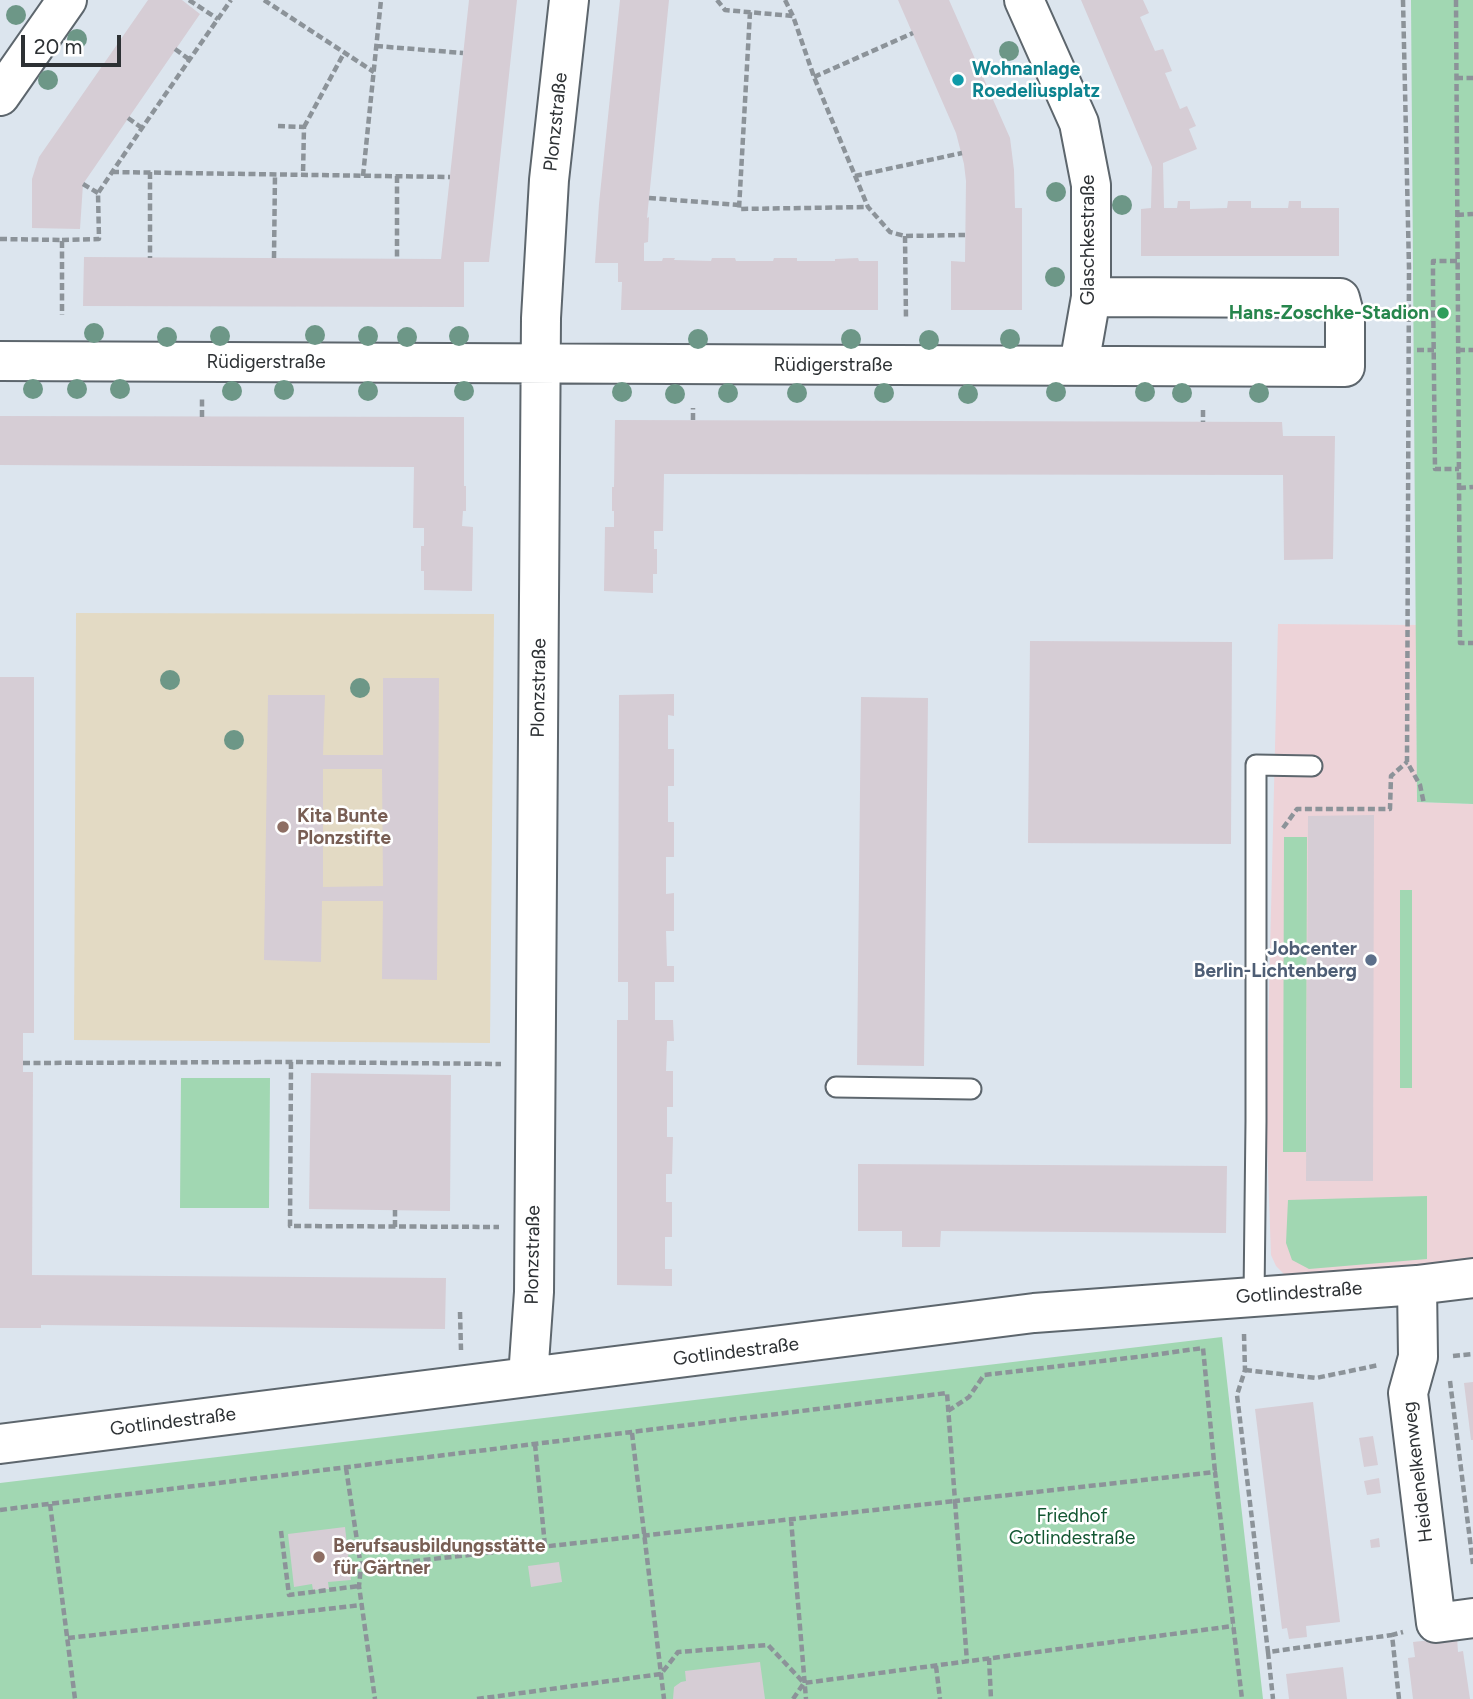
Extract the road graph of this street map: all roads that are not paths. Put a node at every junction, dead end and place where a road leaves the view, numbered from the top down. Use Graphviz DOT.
graph roads {
  1 [pos="67,0"];
  2 [pos="569,0"];
  3 [pos="1024,0"];
  4 [pos="0,96"];
  5 [pos="1091,297"];
  6 [pos="0,361"];
  7 [pos="541,364"];
  8 [pos="1079,365"];
  9 [pos="1312,766"];
  10 [pos="836,1087"];
  11 [pos="971,1089"];
  12 [pos="1473,1278"];
  13 [pos="1417,1285"];
  14 [pos="1249,1297"];
  15 [pos="528,1377"];
  16 [pos="0,1444"];
  17 [pos="1455,1620"];
  1 -- 4 [label="street"];
  2 -- 7 [label="street, Plonzstraße"];
  3 -- 5 [label="street, Glaschkestraße"];
  5 -- 8 [label="street, Glaschkestraße"];
  5 -- 8 [label="street, Rüdigerstraße"];
  6 -- 7 [label="street, Rüdigerstraße"];
  7 -- 8 [label="street, Rüdigerstraße"];
  7 -- 15 [label="street, Plonzstraße"];
  9 -- 14 [label="lane"];
  10 -- 11 [label="lane"];
  12 -- 13 [label="street, Gotlindestraße"];
  13 -- 14 [label="street, Gotlindestraße"];
  13 -- 17 [label="street, Heidenelkenweg"];
  14 -- 15 [label="street, Gotlindestraße"];
  15 -- 16 [label="street, Gotlindestraße"];
}
